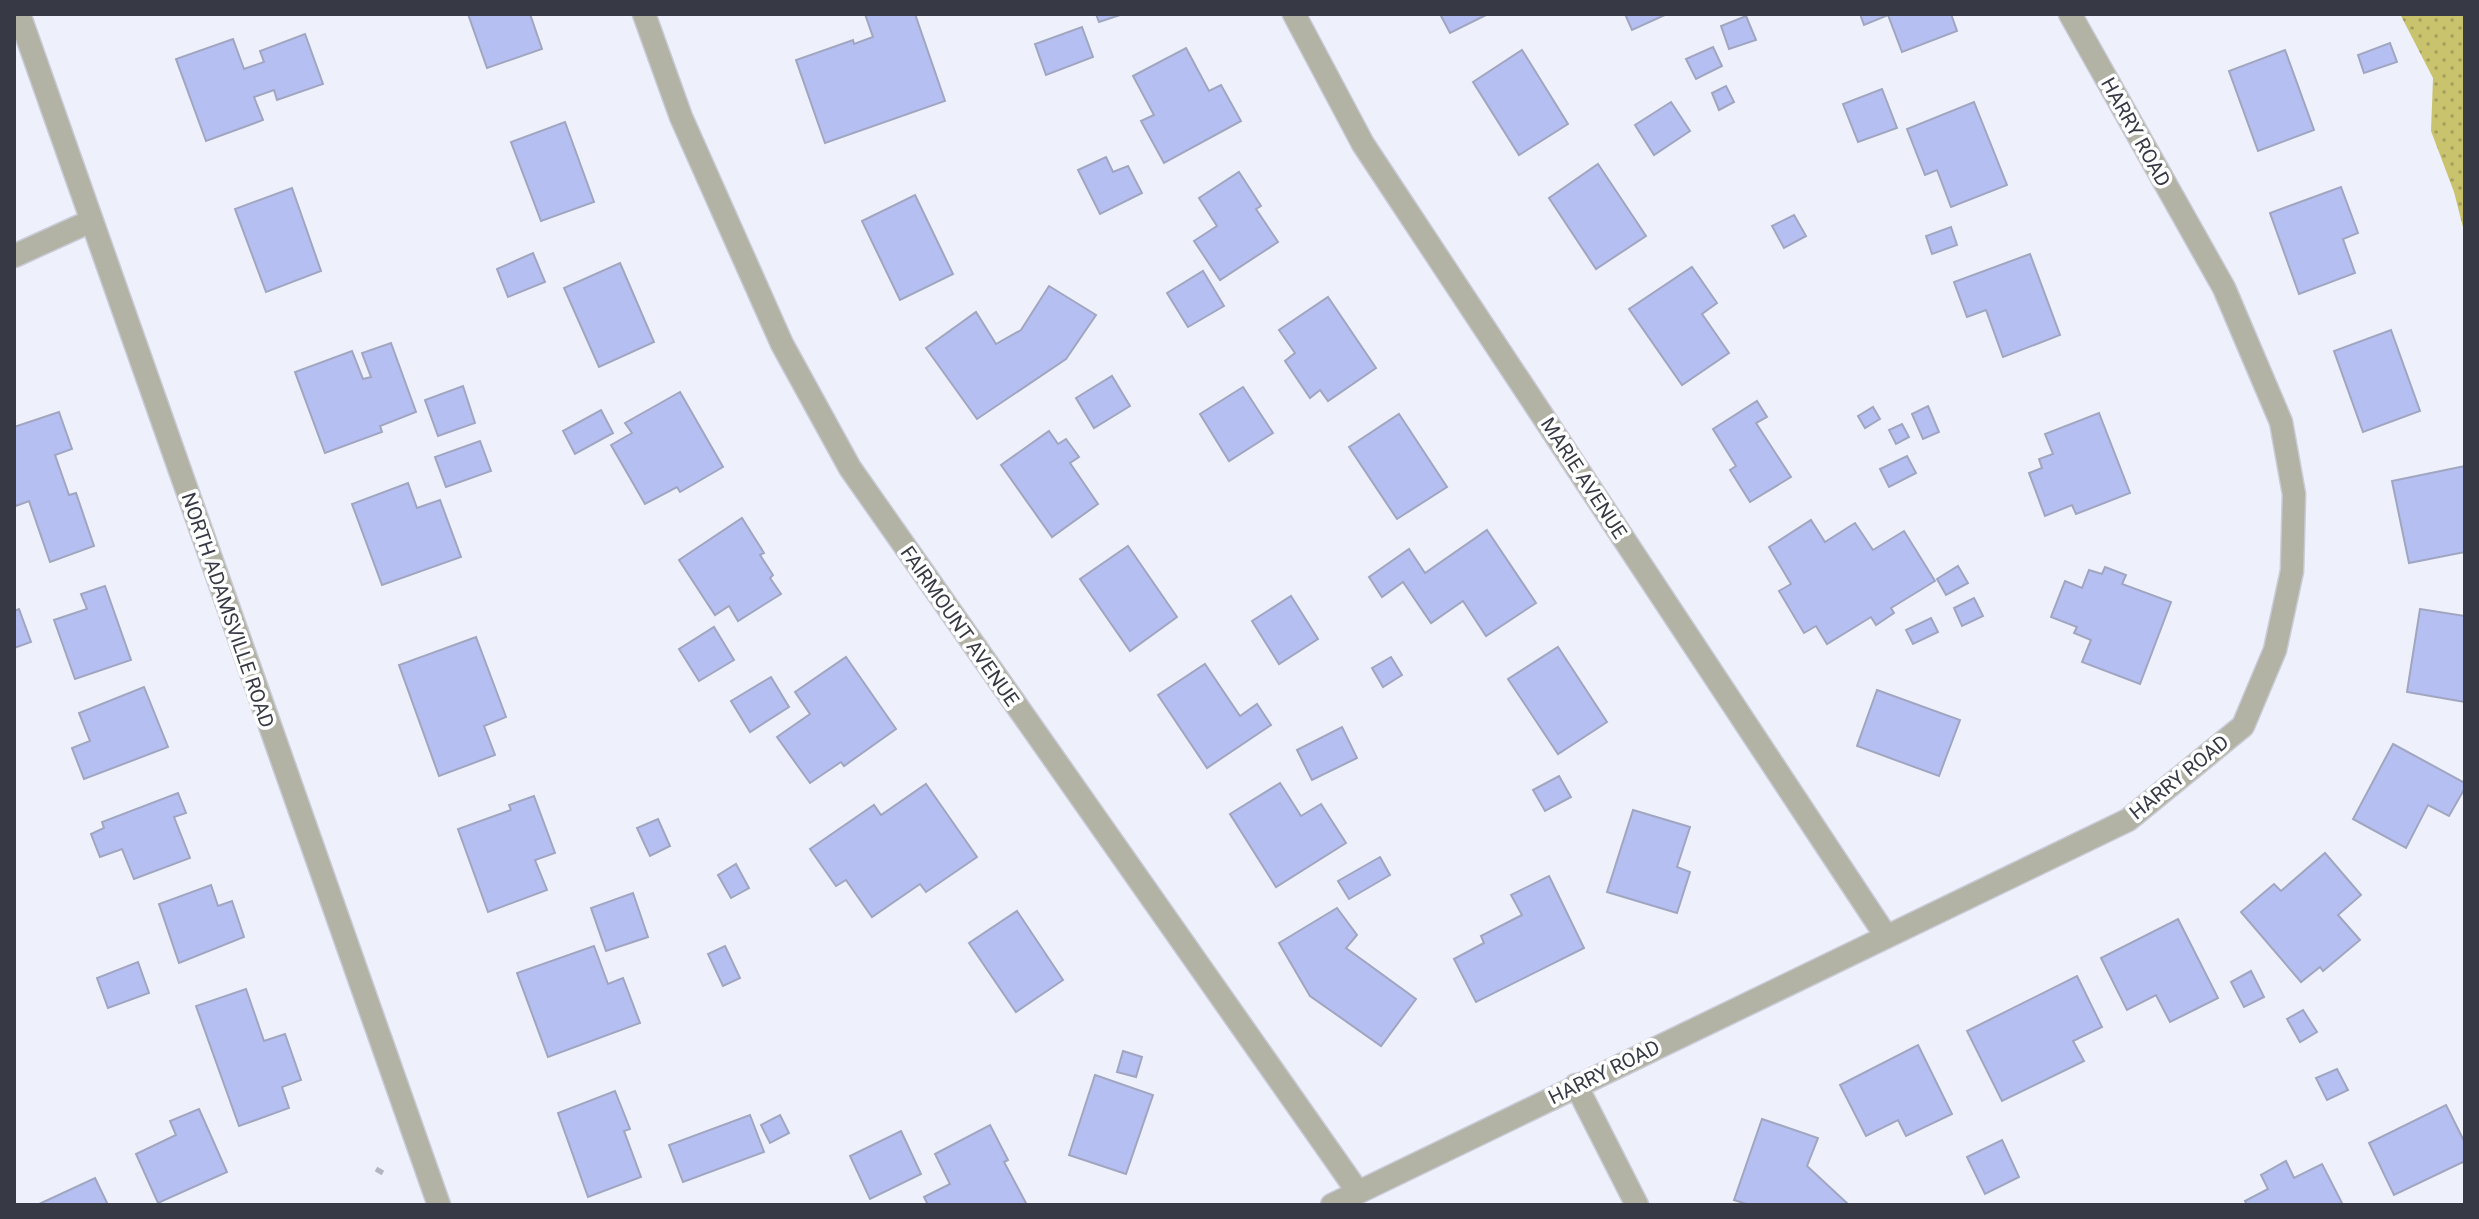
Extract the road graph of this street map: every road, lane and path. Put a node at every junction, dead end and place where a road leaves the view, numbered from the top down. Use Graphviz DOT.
graph roads {
  1 [pos="19,14"];
  2 [pos="644,14"];
  3 [pos="1294,14"];
  4 [pos="2070,14"];
  5 [pos="91,221"];
  6 [pos="14,256"];
  7 [pos="1886,936"];
  8 [pos="1576,1085"];
  9 [pos="376,1169"];
  10 [pos="383,1173"];
  11 [pos="1358,1192"];
  12 [pos="434,1204"];
  13 [pos="1332,1205"];
  14 [pos="1637,1205"];
  1 -- 5 [label="street, NORTH ADAMSVILLE ROAD"];
  2 -- 11 [label="street, FAIRMOUNT AVENUE"];
  3 -- 7 [label="street, MARIE AVENUE"];
  4 -- 7 [label="street, HARRY ROAD"];
  5 -- 6 [label="street"];
  5 -- 12 [label="street, NORTH ADAMSVILLE ROAD"];
  7 -- 8 [label="street, HARRY ROAD"];
  8 -- 11 [label="street, HARRY ROAD"];
  8 -- 14 [label="street"];
  9 -- 10 [label="path"];
  11 -- 13 [label="street, HARRY ROAD"];
}
